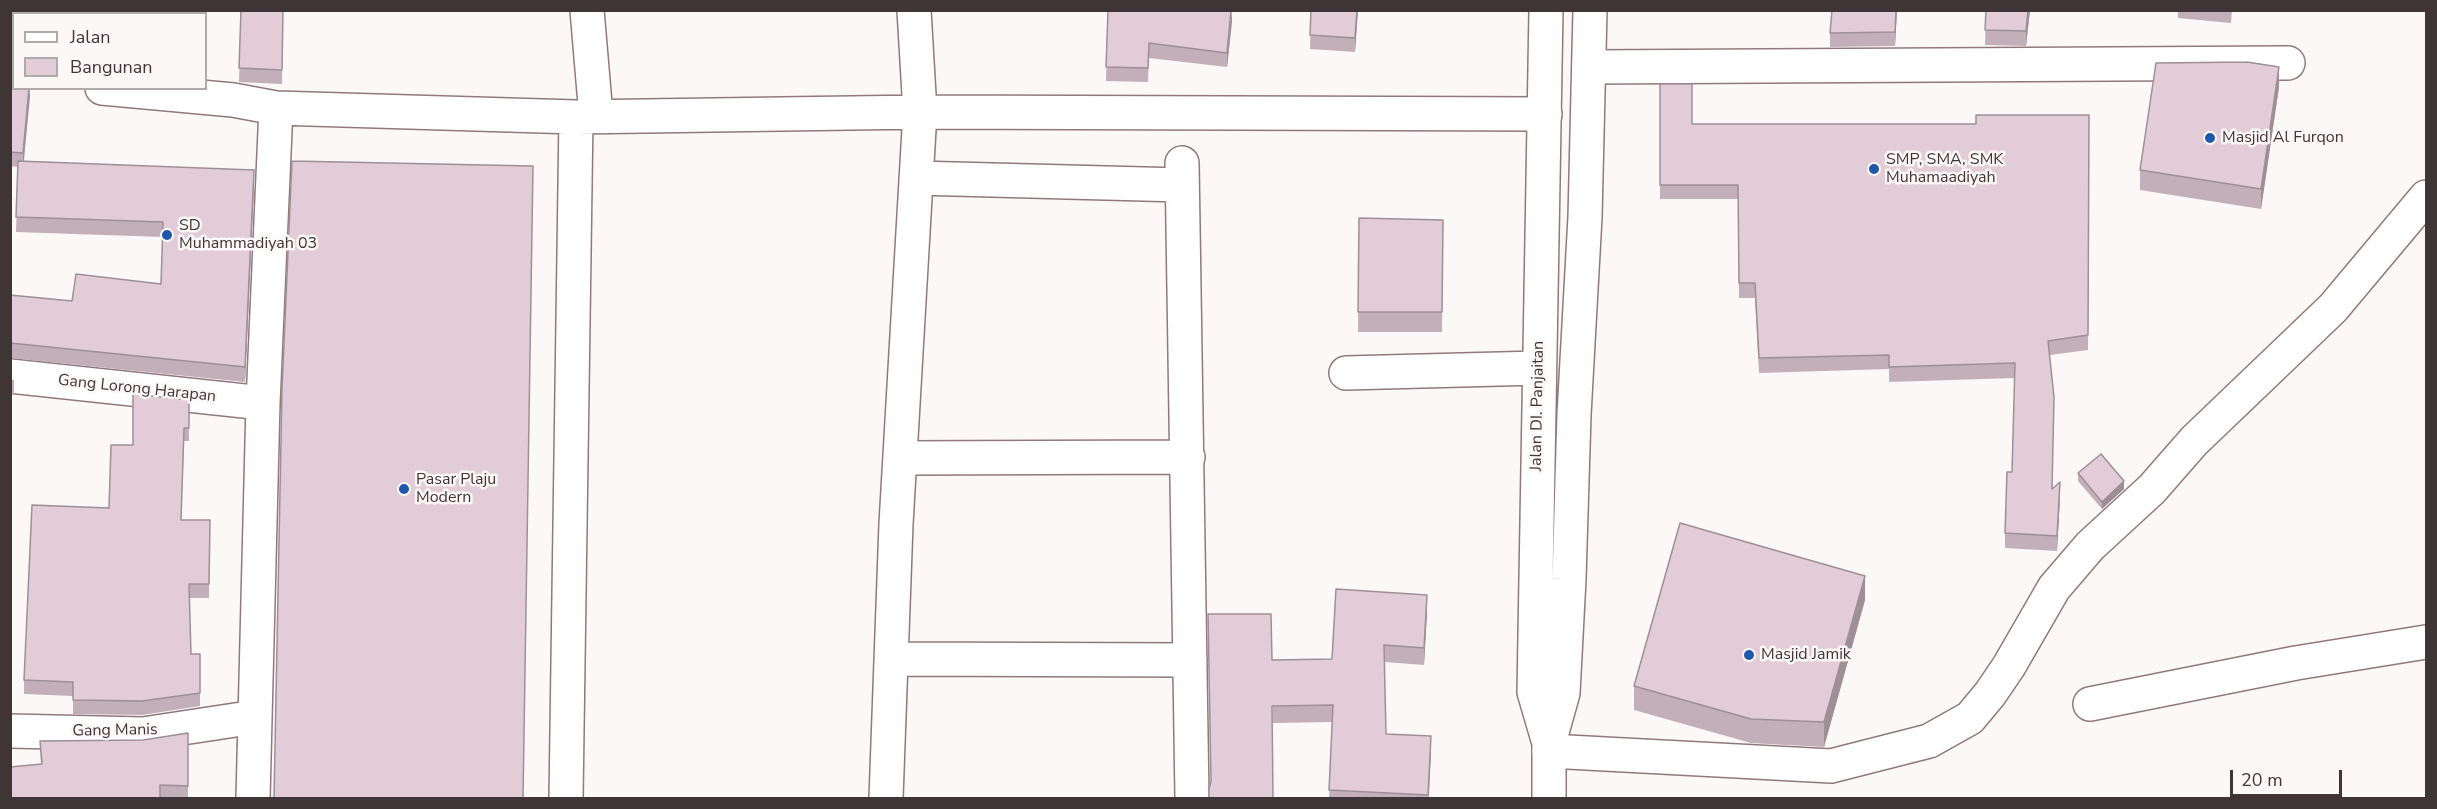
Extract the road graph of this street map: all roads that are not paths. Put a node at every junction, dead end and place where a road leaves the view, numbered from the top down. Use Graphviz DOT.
graph roads {
  1 [pos="587,10"];
  2 [pos="914,10"];
  3 [pos="1546,10"];
  4 [pos="1590,10"];
  5 [pos="2288,63"];
  6 [pos="1589,67"];
  7 [pos="124,90"];
  8 [pos="276,108"];
  9 [pos="920,112"];
  10 [pos="1545,114"];
  11 [pos="586,116"];
  12 [pos="916,178"];
  13 [pos="2426,199"];
  14 [pos="1538,368"];
  15 [pos="1346,373"];
  16 [pos="10,376"];
  17 [pos="263,403"];
  18 [pos="1188,457"];
  19 [pos="901,458"];
  20 [pos="2427,642"];
  21 [pos="891,659"];
  22 [pos="1190,660"];
  23 [pos="2090,704"];
  24 [pos="255,717"];
  25 [pos="10,731"];
  26 [pos="1549,747"];
  27 [pos="253,798"];
  28 [pos="566,798"];
  29 [pos="886,798"];
  30 [pos="1192,798"];
  31 [pos="1549,798"];
  1 -- 11 [label="street"];
  2 -- 9 [label="street"];
  3 -- 10 [label="street, Jalan DI. Panjaitan"];
  4 -- 6 [label="street"];
  5 -- 6 [label="street"];
  6 -- 26 [label="street"];
  7 -- 8 [label="street"];
  8 -- 11 [label="street"];
  8 -- 17 [label="street"];
  9 -- 10 [label="street"];
  9 -- 11 [label="street"];
  9 -- 12 [label="street"];
  10 -- 14 [label="street, Jalan DI. Panjaitan"];
  11 -- 28 [label="street"];
  12 -- 18 [label="street"];
  12 -- 19 [label="street"];
  13 -- 26 [label="street"];
  14 -- 15 [label="street"];
  14 -- 26 [label="street, Jalan DI. Panjaitan"];
  16 -- 17 [label="street, Gang Lorong Harapan"];
  17 -- 24 [label="street"];
  18 -- 19 [label="street"];
  18 -- 22 [label="street"];
  19 -- 21 [label="street"];
  20 -- 23 [label="street"];
  21 -- 22 [label="street"];
  21 -- 29 [label="street"];
  22 -- 30 [label="street"];
  24 -- 25 [label="street, Gang Manis"];
  24 -- 27 [label="street"];
  26 -- 31 [label="street, Jalan DI. Panjaitan"];
}
